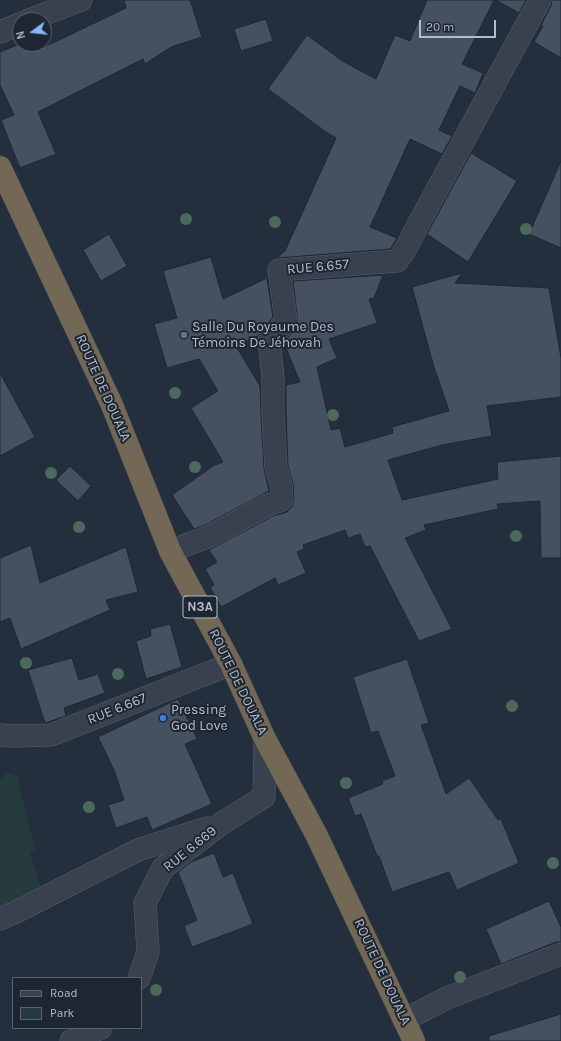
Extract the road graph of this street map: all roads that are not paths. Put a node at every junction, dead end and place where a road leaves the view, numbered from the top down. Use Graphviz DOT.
graph roads {
  1 [pos="81,0"];
  2 [pos="540,0"];
  3 [pos="50,12"];
  4 [pos="12,27"];
  5 [pos="0,32"];
  6 [pos="0,167"];
  7 [pos="170,551"];
  8 [pos="231,664"];
  9 [pos="0,735"];
  10 [pos="265,739"];
  11 [pos="222,823"];
  12 [pos="0,919"];
  13 [pos="560,956"];
  14 [pos="139,977"];
  15 [pos="404,1020"];
  16 [pos="99,1029"];
  17 [pos="71,1041"];
  18 [pos="414,1041"];
  1 -- 3 [label="street"];
  2 -- 7 [label="street, RUE 6.657"];
  4 -- 5 [label="street"];
  6 -- 7 [label="highway, ROUTE DE DOUALA / N3A"];
  7 -- 8 [label="highway, ROUTE DE DOUALA / N3A"];
  8 -- 9 [label="street, RUE 6.667"];
  8 -- 10 [label="highway, ROUTE DE DOUALA / N3A"];
  10 -- 11 [label="street, RUE 6.669"];
  10 -- 15 [label="highway, ROUTE DE DOUALA / N3A"];
  11 -- 12 [label="street"];
  11 -- 14 [label="street, RUE 6.669"];
  13 -- 15 [label="street"];
  15 -- 18 [label="highway, ROUTE DE DOUALA / N3A"];
  16 -- 17 [label="street"];
}
